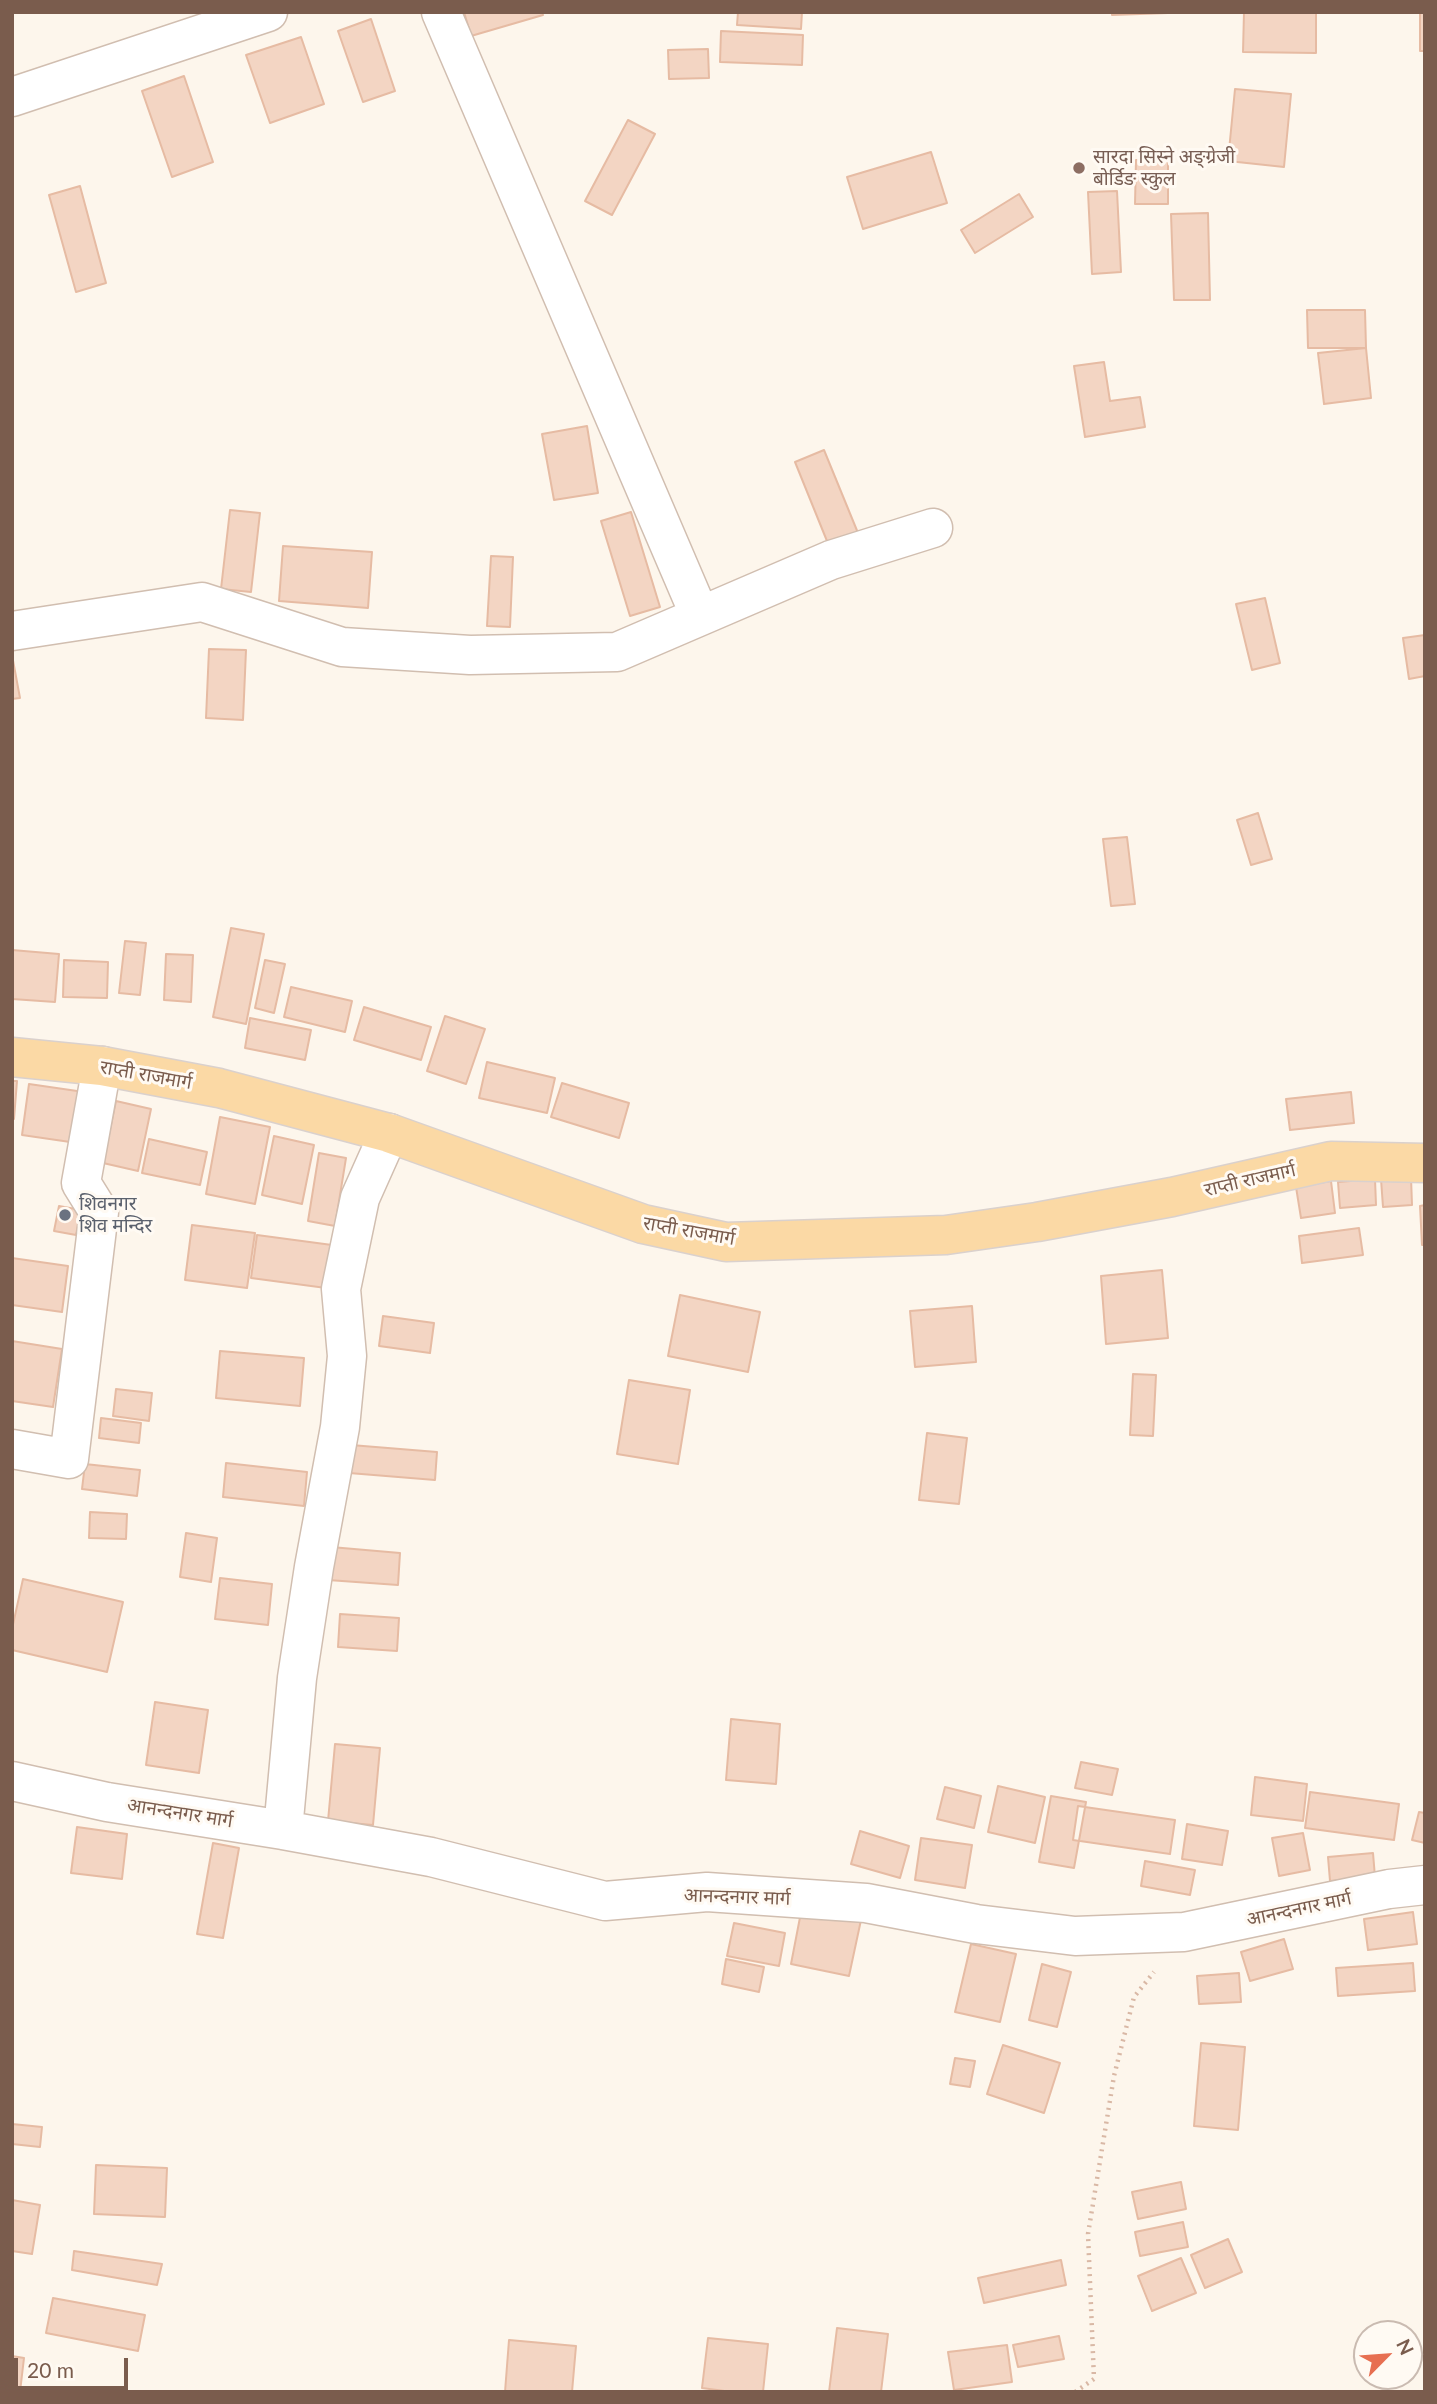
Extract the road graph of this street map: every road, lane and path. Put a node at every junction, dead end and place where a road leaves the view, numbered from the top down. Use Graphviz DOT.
graph roads {
  1 [pos="268,12"];
  2 [pos="441,12"];
  3 [pos="12,97"];
  4 [pos="933,528"];
  5 [pos="700,616"];
  6 [pos="12,631"];
  7 [pos="12,1057"];
  8 [pos="102,1066"];
  9 [pos="389,1133"];
  10 [pos="1425,1163"];
  11 [pos="12,1449"];
  12 [pos="12,1781"];
  13 [pos="283,1830"];
  14 [pos="1425,1885"];
  15 [pos="1184,1932"];
  16 [pos="1075,2392"];
  1 -- 3 [label="street"];
  2 -- 5 [label="street"];
  4 -- 5 [label="street"];
  5 -- 6 [label="street"];
  7 -- 8 [label="main road, राप्ती राजमार्ग"];
  8 -- 9 [label="main road, राप्ती राजमार्ग"];
  8 -- 11 [label="street"];
  9 -- 10 [label="main road, राप्ती राजमार्ग"];
  9 -- 13 [label="street"];
  12 -- 13 [label="street, आनन्दनगर मार्ग"];
  13 -- 15 [label="street, आनन्दनगर मार्ग"];
  14 -- 15 [label="street, आनन्दनगर मार्ग"];
  15 -- 16 [label="path"];
}
